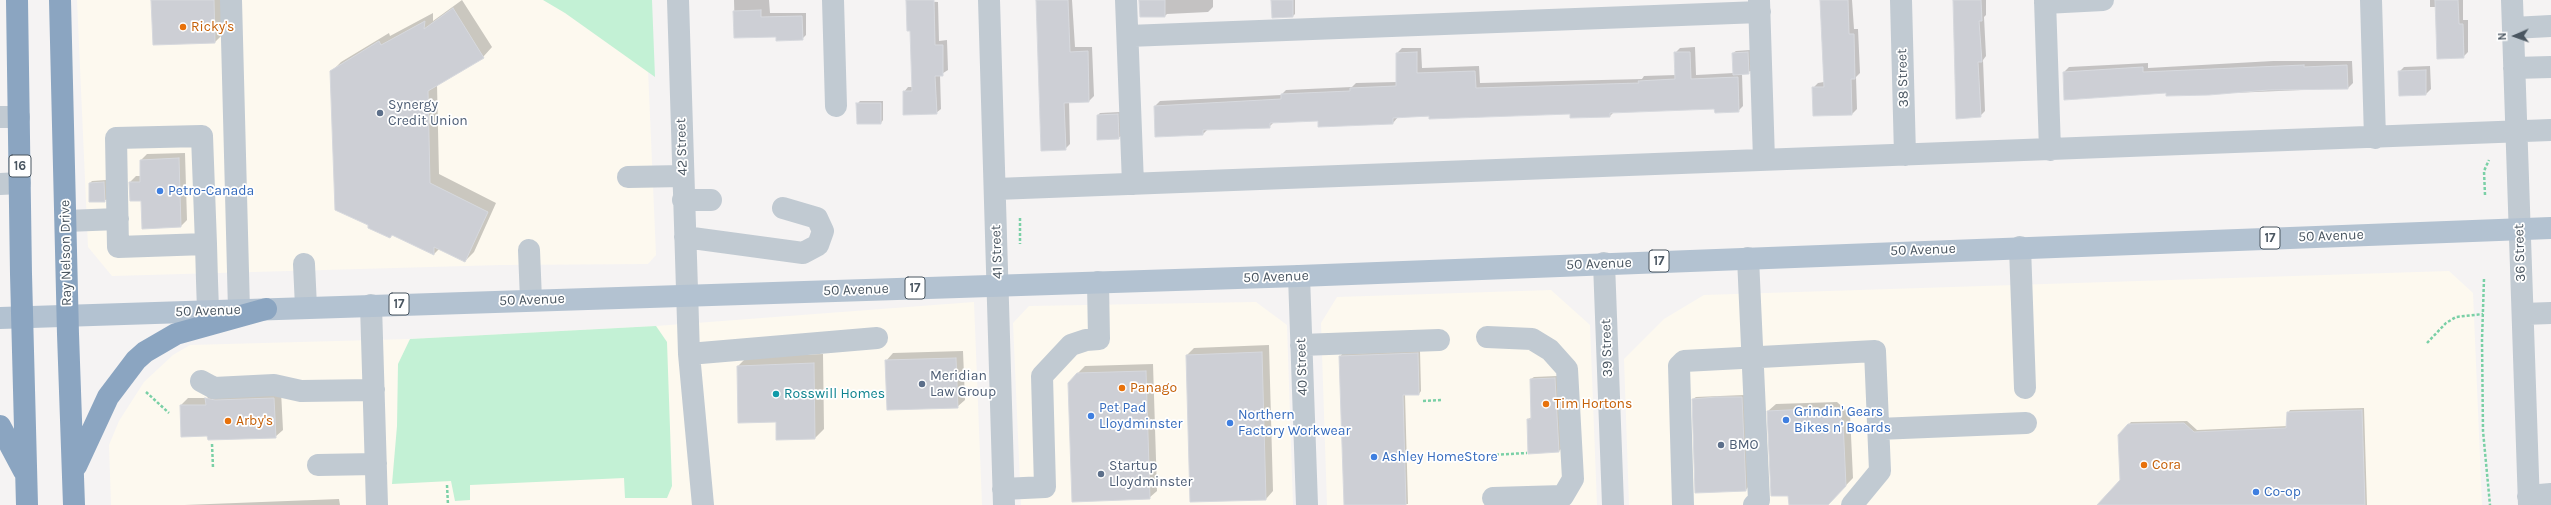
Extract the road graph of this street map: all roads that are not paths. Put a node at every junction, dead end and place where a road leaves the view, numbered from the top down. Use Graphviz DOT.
graph roads {
  1 [pos="17,0"];
  2 [pos="60,0"];
  3 [pos="231,0"];
  4 [pos="678,0"];
  5 [pos="833,0"];
  6 [pos="990,0"];
  7 [pos="1126,0"];
  8 [pos="1901,0"];
  9 [pos="2103,0"];
  10 [pos="2371,0"];
  11 [pos="2512,0"];
  12 [pos="2045,1"];
  13 [pos="1759,6"];
  14 [pos="2551,26"];
  15 [pos="2513,28"];
  16 [pos="1128,36"];
  17 [pos="2551,67"];
  18 [pos="2514,68"];
  19 [pos="836,106"];
  20 [pos="9,117"];
  21 [pos="2551,130"];
  22 [pos="2516,132"];
  23 [pos="2375,138"];
  24 [pos="2050,150"];
  25 [pos="1906,155"];
  26 [pos="1764,160"];
  27 [pos="683,176"];
  28 [pos="628,177"];
  29 [pos="10,184"];
  30 [pos="1133,184"];
  31 [pos="996,189"];
  32 [pos="684,200"];
  33 [pos="711,200"];
  34 [pos="783,208"];
  35 [pos="118,219"];
  36 [pos="66,220"];
  37 [pos="2551,228"];
  38 [pos="2519,229"];
  39 [pos="685,237"];
  40 [pos="206,244"];
  41 [pos="2020,247"];
  42 [pos="529,250"];
  43 [pos="1748,258"];
  44 [pos="1604,263"];
  45 [pos="304,264"];
  46 [pos="1299,276"];
  47 [pos="1098,282"];
  48 [pos="998,285"];
  49 [pos="686,295"];
  50 [pos="531,300"];
  51 [pos="371,305"];
  52 [pos="306,307"];
  53 [pos="266,309"];
  54 [pos="208,310"];
  55 [pos="239,310"];
  56 [pos="2551,313"];
  57 [pos="2523,314"];
  58 [pos="68,315"];
  59 [pos="22,316"];
  60 [pos="0,318"];
  61 [pos="878,338"];
  62 [pos="1487,338"];
  63 [pos="1439,340"];
  64 [pos="1301,345"];
  65 [pos="689,354"];
  66 [pos="1752,357"];
  67 [pos="200,381"];
  68 [pos="2025,388"];
  69 [pos="374,397"];
  70 [pos="2026,423"];
  71 [pos="0,426"];
  72 [pos="1878,429"];
  73 [pos="376,464"];
  74 [pos="318,465"];
  75 [pos="73,473"];
  76 [pos="26,476"];
  77 [pos="2551,494"];
  78 [pos="1045,496"];
  79 [pos="1003,497"];
  80 [pos="1493,498"];
  81 [pos="2528,500"];
  82 [pos="27,505"];
  83 [pos="74,505"];
  84 [pos="377,505"];
  85 [pos="704,505"];
  86 [pos="1307,505"];
  87 [pos="1612,505"];
  88 [pos="1683,505"];
  89 [pos="1754,505"];
  90 [pos="1852,505"];
  1 -- 20 [label="highway, 16"];
  2 -- 36 [label="highway, Ray Nelson Drive"];
  3 -- 55 [label="street"];
  4 -- 27 [label="street, 42 Street"];
  5 -- 19 [label="street"];
  6 -- 31 [label="street, 41 Street"];
  7 -- 16 [label="street"];
  8 -- 25 [label="street, 38 Street"];
  9 -- 12 [label="street"];
  10 -- 23 [label="street"];
  11 -- 15 [label="street, 36 Street"];
  12 -- 24 [label="street"];
  13 -- 16 [label="street"];
  13 -- 26 [label="street"];
  14 -- 15 [label="street"];
  15 -- 18 [label="street, 36 Street"];
  16 -- 30 [label="street"];
  17 -- 18 [label="street"];
  18 -- 22 [label="street, 36 Street"];
  20 -- 29 [label="highway, 16"];
  21 -- 22 [label="street"];
  22 -- 23 [label="street"];
  22 -- 38 [label="street, 36 Street"];
  23 -- 24 [label="street"];
  24 -- 25 [label="street"];
  25 -- 26 [label="street"];
  26 -- 30 [label="street"];
  27 -- 28 [label="street"];
  27 -- 32 [label="street, 42 Street"];
  29 -- 59 [label="highway, 16"];
  30 -- 31 [label="street"];
  31 -- 48 [label="street, 41 Street"];
  32 -- 33 [label="street"];
  32 -- 39 [label="street, 42 Street"];
  34 -- 39 [label="street"];
  35 -- 36 [label="street"];
  35 -- 40 [label="street"];
  35 -- 40 [label="street"];
  36 -- 58 [label="highway, Ray Nelson Drive"];
  37 -- 38 [label="main road, 50 Avenue / 17"];
  38 -- 41 [label="main road, 50 Avenue / 17"];
  38 -- 57 [label="street, 36 Street"];
  39 -- 49 [label="street, 42 Street"];
  40 -- 54 [label="street"];
  41 -- 43 [label="main road, 50 Avenue / 17"];
  41 -- 68 [label="street"];
  42 -- 50 [label="street"];
  43 -- 44 [label="main road, 50 Avenue / 17"];
  43 -- 66 [label="street"];
  44 -- 46 [label="main road, 50 Avenue / 17"];
  44 -- 87 [label="street, 39 Street"];
  45 -- 52 [label="street"];
  46 -- 47 [label="main road, 50 Avenue / 17"];
  46 -- 64 [label="street, 40 Street"];
  47 -- 48 [label="main road, 50 Avenue / 17"];
  47 -- 78 [label="street"];
  48 -- 49 [label="main road, 50 Avenue / 17"];
  48 -- 79 [label="street, 41 Street"];
  49 -- 50 [label="main road, 50 Avenue / 17"];
  49 -- 65 [label="street, 42 Street"];
  50 -- 51 [label="main road, 50 Avenue / 17"];
  51 -- 52 [label="main road, 50 Avenue / 17"];
  51 -- 69 [label="street"];
  52 -- 53 [label="main road, 50 Avenue / 17"];
  53 -- 55 [label="main road, 50 Avenue / 17"];
  53 -- 75 [label="highway"];
  54 -- 55 [label="main road, 50 Avenue / 17"];
  54 -- 58 [label="main road, 50 Avenue / 17"];
  56 -- 57 [label="street"];
  57 -- 81 [label="street, 36 Street"];
  58 -- 59 [label="main road, 50 Avenue"];
  58 -- 75 [label="highway, Ray Nelson Drive"];
  59 -- 60 [label="main road, 50 Avenue"];
  59 -- 76 [label="highway, 16"];
  61 -- 65 [label="street"];
  62 -- 80 [label="street"];
  63 -- 64 [label="street"];
  64 -- 86 [label="street, 40 Street"];
  65 -- 85 [label="street, 42 Street"];
  66 -- 72 [label="street"];
  66 -- 88 [label="street"];
  66 -- 89 [label="street"];
  67 -- 69 [label="street"];
  69 -- 73 [label="street"];
  70 -- 72 [label="street"];
  71 -- 76 [label="highway"];
  72 -- 90 [label="street"];
  73 -- 74 [label="street"];
  73 -- 84 [label="street"];
  75 -- 83 [label="highway, Ray Nelson Drive"];
  76 -- 82 [label="highway, 16"];
  77 -- 81 [label="street"];
  78 -- 79 [label="street"];
}
